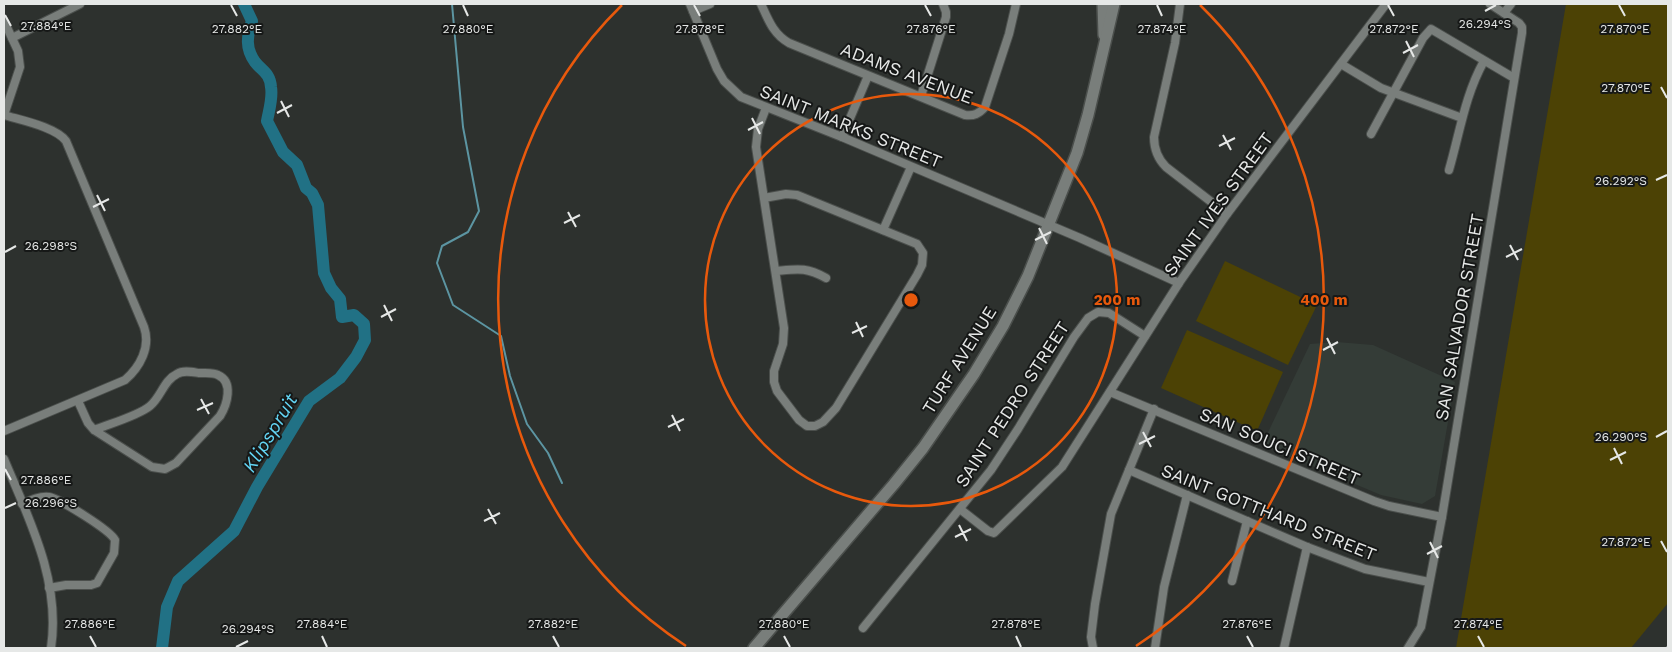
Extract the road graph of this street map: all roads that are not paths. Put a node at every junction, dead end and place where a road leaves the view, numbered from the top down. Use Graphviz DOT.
graph roads {
  1 [pos="80,4"];
  2 [pos="710,4"];
  3 [pos="761,4"];
  4 [pos="943,4"];
  5 [pos="1016,4"];
  6 [pos="1103,4"];
  7 [pos="1114,4"];
  8 [pos="1180,4"];
  9 [pos="1386,4"];
  10 [pos="1490,4"];
  11 [pos="1511,4"];
  12 [pos="692,7"];
  13 [pos="1504,13"];
  14 [pos="4,21"];
  15 [pos="12,38"];
  16 [pos="1104,42"];
  17 [pos="1484,61"];
  18 [pos="1341,64"];
  19 [pos="868,76"];
  20 [pos="1514,78"];
  21 [pos="1393,92"];
  22 [pos="921,96"];
  23 [pos="766,108"];
  24 [pos="4,115"];
  25 [pos="1462,118"];
  26 [pos="1371,134"];
  27 [pos="842,137"];
  28 [pos="911,167"];
  29 [pos="1450,170"];
  30 [pos="764,198"];
  31 [pos="1227,214"];
  32 [pos="1049,225"];
  33 [pos="883,230"];
  34 [pos="776,271"];
  35 [pos="826,278"];
  36 [pos="1179,283"];
  37 [pos="1145,336"];
  38 [pos="1110,392"];
  39 [pos="78,400"];
  40 [pos="1154,409"];
  41 [pos="94,430"];
  42 [pos="4,431"];
  43 [pos="4,459"];
  44 [pos="1129,470"];
  45 [pos="1186,495"];
  46 [pos="22,504"];
  47 [pos="960,509"];
  48 [pos="1442,517"];
  49 [pos="1247,521"];
  50 [pos="1307,547"];
  51 [pos="1232,582"];
  52 [pos="1429,582"];
  53 [pos="49,588"];
  54 [pos="863,628"];
  55 [pos="51,648"];
  56 [pos="754,648"];
  57 [pos="1094,648"];
  58 [pos="1155,648"];
  59 [pos="1284,648"];
  60 [pos="1408,648"];
  1 -- 15 [label="street"];
  2 -- 12 [label="street"];
  3 -- 19 [label="street, ADAMS AVENUE"];
  4 -- 22 [label="street"];
  5 -- 22 [label="street, ADAMS AVENUE"];
  6 -- 16 [label="main road, TURF AVENUE"];
  7 -- 16 [label="main road, TURF AVENUE"];
  8 -- 31 [label="street"];
  9 -- 18 [label="street, SAINT IVES STREET"];
  10 -- 13 [label="street, SAN SALVADOR STREET"];
  11 -- 13 [label="street"];
  12 -- 23 [label="street, SAINT MARKS STREET"];
  13 -- 20 [label="street, SAN SALVADOR STREET"];
  14 -- 15 [label="street"];
  15 -- 24 [label="street"];
  16 -- 32 [label="main road, TURF AVENUE"];
  17 -- 20 [label="street"];
  17 -- 21 [label="street"];
  17 -- 25 [label="street"];
  18 -- 21 [label="street"];
  18 -- 31 [label="street, SAINT IVES STREET"];
  19 -- 22 [label="street, ADAMS AVENUE"];
  19 -- 27 [label="street"];
  20 -- 48 [label="street, SAN SALVADOR STREET"];
  21 -- 25 [label="street"];
  21 -- 26 [label="street"];
  23 -- 27 [label="street, SAINT MARKS STREET"];
  23 -- 30 [label="street"];
  24 -- 39 [label="street"];
  25 -- 29 [label="street"];
  27 -- 28 [label="street, SAINT MARKS STREET"];
  28 -- 32 [label="street, SAINT MARKS STREET"];
  28 -- 33 [label="street"];
  30 -- 33 [label="street"];
  30 -- 34 [label="street"];
  31 -- 36 [label="street, SAINT IVES STREET"];
  32 -- 36 [label="street, SAINT MARKS STREET"];
  32 -- 56 [label="main road, TURF AVENUE"];
  33 -- 34 [label="street"];
  34 -- 35 [label="street"];
  36 -- 37 [label="street, SAINT IVES STREET"];
  37 -- 38 [label="street, SAINT IVES STREET"];
  37 -- 47 [label="street, SAINT PEDRO STREET"];
  38 -- 40 [label="street, SAN SOUCI STREET"];
  38 -- 47 [label="street, SAINT IVES STREET"];
  39 -- 41 [label="street"];
  39 -- 42 [label="street"];
  40 -- 44 [label="street"];
  40 -- 48 [label="street, SAN SOUCI STREET"];
  41 -- 41 [label="street"];
  43 -- 46 [label="street"];
  44 -- 45 [label="street, SAINT GOTTHARD STREET"];
  44 -- 57 [label="street"];
  45 -- 49 [label="street, SAINT GOTTHARD STREET"];
  45 -- 58 [label="street"];
  46 -- 53 [label="street"];
  46 -- 53 [label="street"];
  47 -- 54 [label="street, SAINT PEDRO STREET"];
  48 -- 52 [label="street, SAN SALVADOR STREET"];
  49 -- 50 [label="street, SAINT GOTTHARD STREET"];
  49 -- 51 [label="street"];
  50 -- 52 [label="street, SAINT GOTTHARD STREET"];
  50 -- 59 [label="street"];
  52 -- 60 [label="street, SAN SALVADOR STREET"];
  53 -- 55 [label="street"];
}
